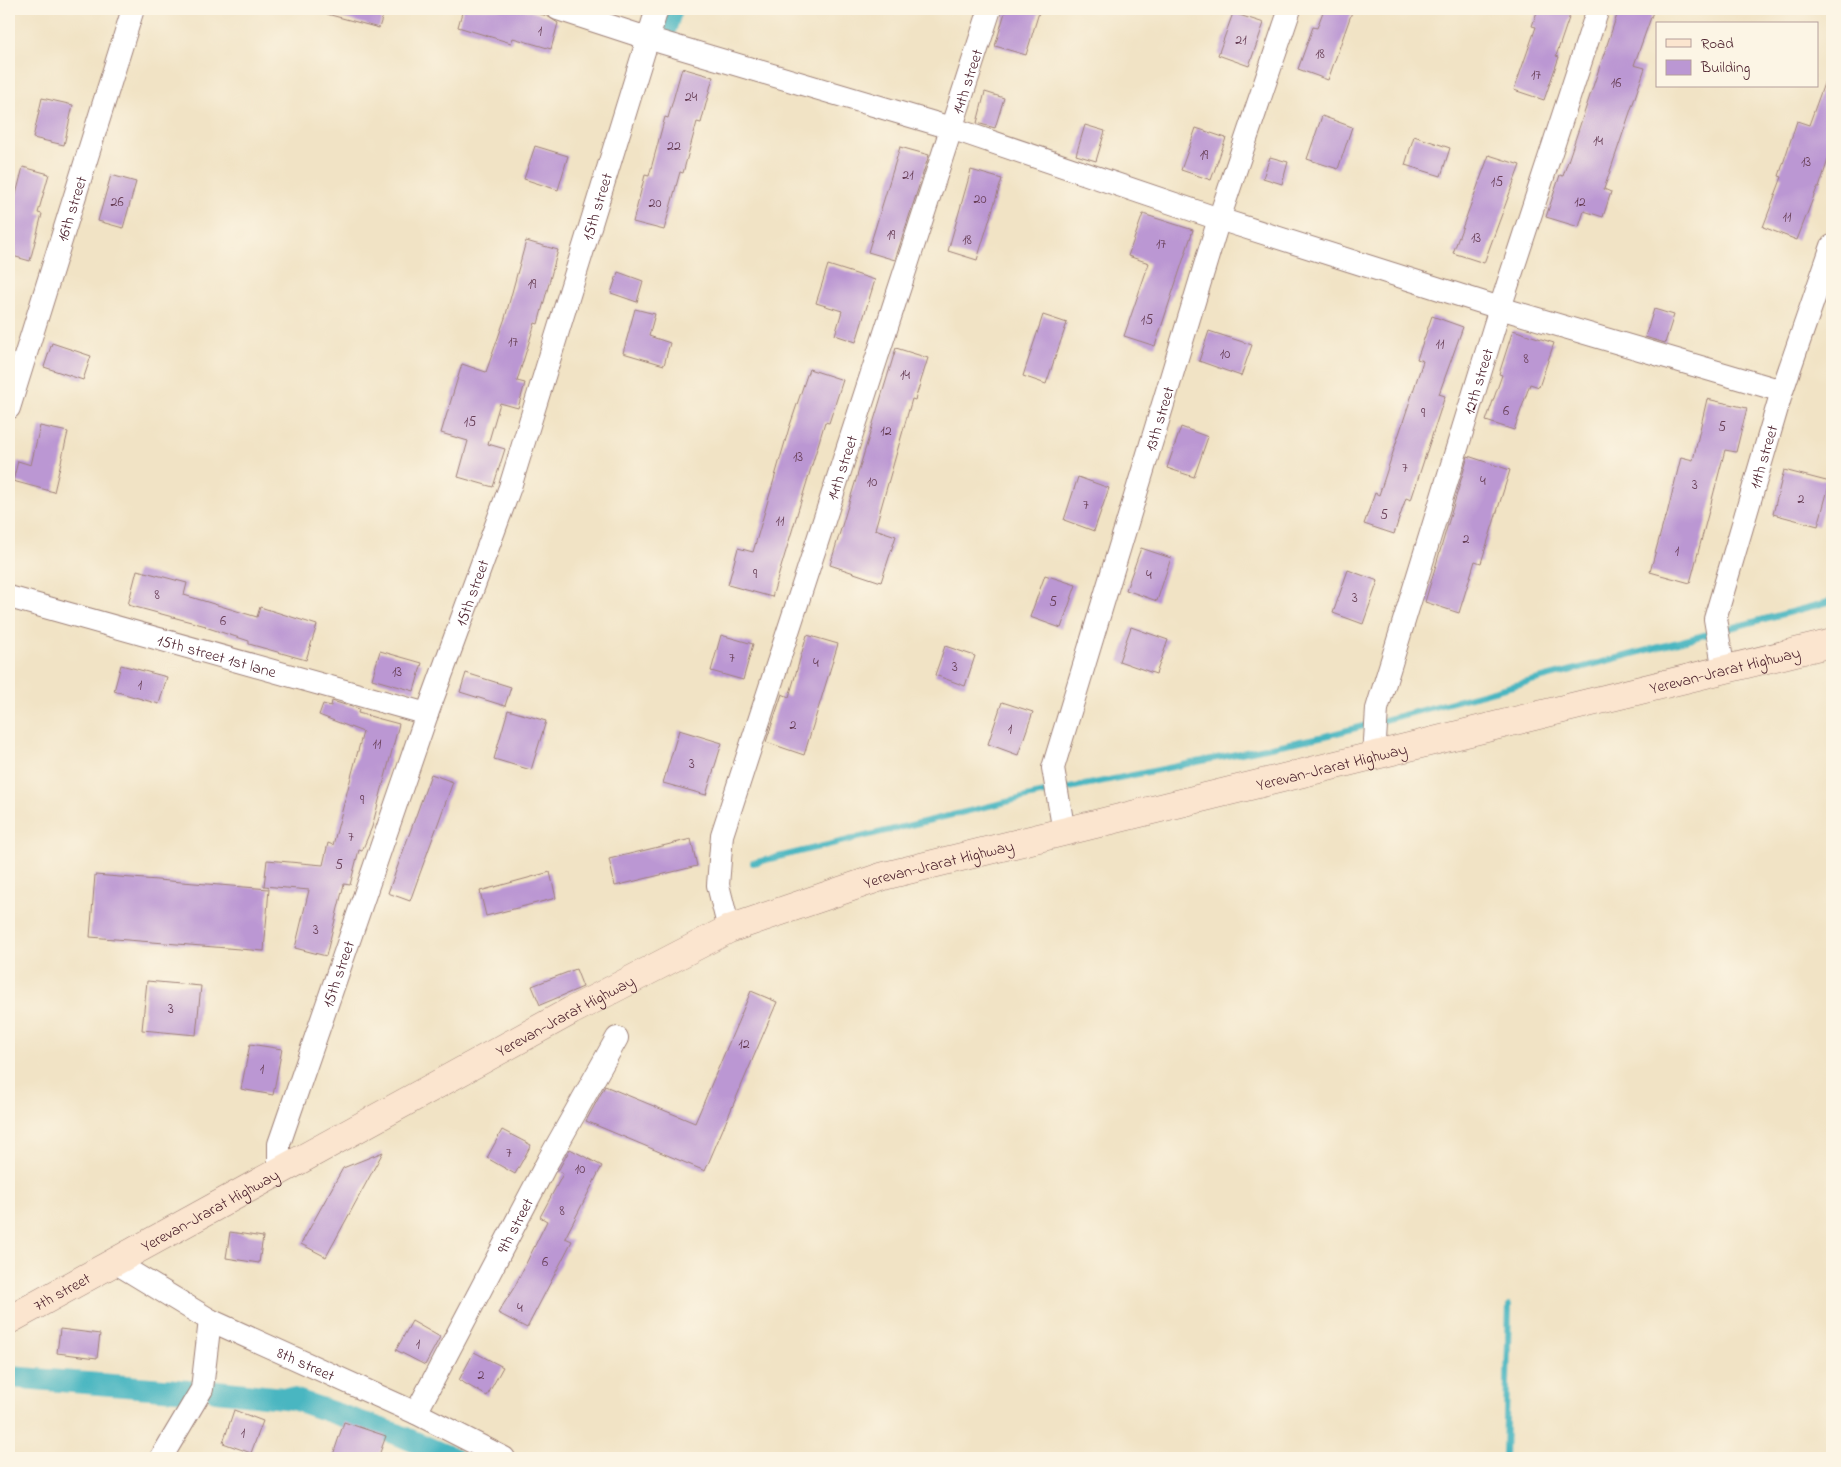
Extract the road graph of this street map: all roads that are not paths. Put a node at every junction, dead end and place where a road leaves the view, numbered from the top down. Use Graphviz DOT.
graph roads {
  1 [pos="133,9"];
  2 [pos="558,9"];
  3 [pos="657,9"];
  4 [pos="990,9"];
  5 [pos="1290,9"];
  6 [pos="1598,9"];
  7 [pos="647,38"];
  8 [pos="951,128"];
  9 [pos="1219,219"];
  10 [pos="1832,246"];
  11 [pos="1500,308"];
  12 [pos="1782,391"];
  13 [pos="9,408"];
  14 [pos="9,597"];
  15 [pos="1832,643"];
  16 [pos="1722,664"];
  17 [pos="427,714"];
  18 [pos="1374,750"];
  19 [pos="1064,832"];
  20 [pos="729,929"];
  21 [pos="616,1038"];
  22 [pos="279,1172"];
  23 [pos="112,1261"];
  24 [pos="9,1320"];
  25 [pos="210,1320"];
  26 [pos="416,1412"];
  27 [pos="161,1458"];
  28 [pos="504,1458"];
  1 -- 13 [label="street, 16th street"];
  2 -- 7 [label="street"];
  3 -- 7 [label="street, 15th street"];
  4 -- 8 [label="street, 14th street"];
  5 -- 9 [label="street, 13th street"];
  6 -- 11 [label="street, 12th street"];
  7 -- 8 [label="street"];
  7 -- 17 [label="street, 15th street"];
  8 -- 9 [label="street"];
  8 -- 20 [label="street, 14th street"];
  9 -- 11 [label="street"];
  9 -- 19 [label="street, 13th street"];
  10 -- 12 [label="street, 11th street"];
  11 -- 12 [label="street"];
  11 -- 18 [label="street, 12th street"];
  12 -- 16 [label="street, 11th street"];
  14 -- 17 [label="street, 15th street 1st lane"];
  15 -- 16 [label="main road, Yerevan-Jrarat Highway"];
  16 -- 18 [label="main road, Yerevan-Jrarat Highway"];
  17 -- 22 [label="street, 15th street"];
  18 -- 19 [label="main road, Yerevan-Jrarat Highway"];
  19 -- 20 [label="main road, Yerevan-Jrarat Highway"];
  20 -- 22 [label="main road, Yerevan-Jrarat Highway"];
  21 -- 26 [label="street, 9th street"];
  22 -- 23 [label="main road, Yerevan-Jrarat Highway"];
  23 -- 24 [label="main road, 7th street"];
  23 -- 25 [label="street, 8th street"];
  25 -- 26 [label="street, 8th street"];
  25 -- 27 [label="street"];
  26 -- 28 [label="street, 8th street"];
}
